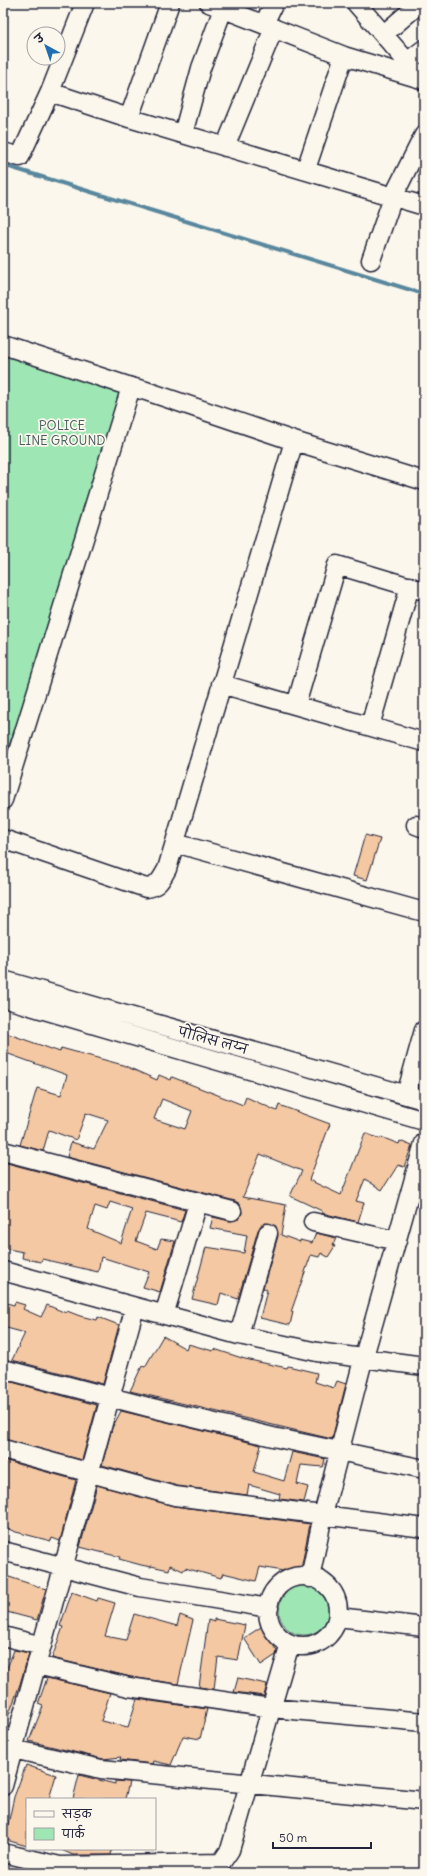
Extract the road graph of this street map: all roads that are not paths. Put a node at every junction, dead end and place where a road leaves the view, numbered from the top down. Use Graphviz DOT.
graph roads {
  1 [pos="85,3"];
  2 [pos="170,3"];
  3 [pos="274,3"];
  4 [pos="356,3"];
  5 [pos="420,3"];
  6 [pos="216,6"];
  7 [pos="269,26"];
  8 [pos="384,34"];
  9 [pos="424,49"];
  10 [pos="344,56"];
  11 [pos="407,62"];
  12 [pos="424,80"];
  13 [pos="50,92"];
  14 [pos="129,118"];
  15 [pos="183,134"];
  16 [pos="424,135"];
  17 [pos="225,147"];
  18 [pos="3,152"];
  19 [pos="306,169"];
  20 [pos="393,197"];
  21 [pos="424,206"];
  22 [pos="372,260"];
  23 [pos="3,345"];
  24 [pos="131,387"];
  25 [pos="294,441"];
  26 [pos="424,481"];
  27 [pos="417,588"];
  28 [pos="221,684"];
  29 [pos="296,705"];
  30 [pos="370,726"];
  31 [pos="424,742"];
  32 [pos="3,800"];
  33 [pos="3,839"];
  34 [pos="175,843"];
  35 [pos="424,912"];
  36 [pos="3,980"];
  37 [pos="3,998"];
  38 [pos="424,1030"];
  39 [pos="406,1096"];
  40 [pos="424,1100"];
  41 [pos="424,1121"];
  42 [pos="424,1143"];
  43 [pos="3,1150"];
  44 [pos="198,1203"];
  45 [pos="232,1211"];
  46 [pos="313,1222"];
  47 [pos="268,1234"];
  48 [pos="397,1241"];
  49 [pos="3,1270"];
  50 [pos="136,1307"];
  51 [pos="164,1314"];
  52 [pos="238,1335"];
  53 [pos="363,1360"];
  54 [pos="424,1366"];
  55 [pos="3,1369"];
  56 [pos="110,1397"];
  57 [pos="3,1449"];
  58 [pos="341,1451"];
  59 [pos="424,1469"];
  60 [pos="90,1473"];
  61 [pos="323,1515"];
  62 [pos="424,1528"];
  63 [pos="3,1551"];
  64 [pos="63,1567"];
  65 [pos="310,1578"];
  66 [pos="269,1608"];
  67 [pos="338,1617"];
  68 [pos="424,1627"];
  69 [pos="3,1636"];
  70 [pos="290,1644"];
  71 [pos="42,1646"];
  72 [pos="37,1665"];
  73 [pos="271,1708"];
  74 [pos="424,1722"];
  75 [pos="13,1749"];
  76 [pos="250,1785"];
  77 [pos="3,1786"];
  78 [pos="424,1801"];
  79 [pos="3,1853"];
  80 [pos="218,1868"];
  1 -- 13 [label="street"];
  2 -- 14 [label="street"];
  3 -- 7 [label="street"];
  4 -- 8 [label="street"];
  5 -- 8 [label="street"];
  6 -- 7 [label="street"];
  6 -- 15 [label="street"];
  7 -- 10 [label="street"];
  7 -- 17 [label="street"];
  8 -- 11 [label="street"];
  9 -- 11 [label="street"];
  10 -- 12 [label="street"];
  10 -- 19 [label="street"];
  11 -- 12 [label="street"];
  13 -- 14 [label="street"];
  13 -- 18 [label="street"];
  14 -- 15 [label="street"];
  15 -- 17 [label="street"];
  16 -- 20 [label="street"];
  17 -- 19 [label="street"];
  19 -- 20 [label="street"];
  20 -- 21 [label="street"];
  20 -- 22 [label="street"];
  23 -- 24 [label="street"];
  24 -- 25 [label="street"];
  24 -- 32 [label="street"];
  25 -- 26 [label="street"];
  25 -- 28 [label="street"];
  27 -- 29 [label="street"];
  27 -- 30 [label="street"];
  28 -- 29 [label="street"];
  28 -- 34 [label="street"];
  29 -- 30 [label="street"];
  30 -- 31 [label="street"];
  33 -- 34 [label="street"];
  34 -- 35 [label="street"];
  36 -- 39 [label="street, पोलिस लय्न"];
  37 -- 41 [label="street"];
  38 -- 39 [label="street"];
  39 -- 40 [label="street, पोलिस लय्न"];
  42 -- 48 [label="street"];
  43 -- 44 [label="street"];
  44 -- 45 [label="street"];
  44 -- 51 [label="street"];
  46 -- 48 [label="street"];
  47 -- 52 [label="street"];
  48 -- 53 [label="street"];
  49 -- 50 [label="street"];
  50 -- 51 [label="street"];
  50 -- 56 [label="street"];
  51 -- 52 [label="street"];
  52 -- 53 [label="street"];
  53 -- 54 [label="street"];
  53 -- 58 [label="street"];
  55 -- 56 [label="street"];
  56 -- 58 [label="street"];
  56 -- 60 [label="street"];
  57 -- 60 [label="street"];
  58 -- 59 [label="street"];
  58 -- 61 [label="street"];
  60 -- 61 [label="street"];
  60 -- 64 [label="street"];
  61 -- 62 [label="street"];
  61 -- 65 [label="street"];
  63 -- 64 [label="street"];
  64 -- 66 [label="street"];
  64 -- 71 [label="street"];
  65 -- 66 [label="street"];
  65 -- 67 [label="street"];
  66 -- 70 [label="street"];
  67 -- 68 [label="street"];
  67 -- 70 [label="street"];
  69 -- 71 [label="street"];
  70 -- 73 [label="street"];
  71 -- 72 [label="street"];
  72 -- 73 [label="street"];
  72 -- 75 [label="street"];
  73 -- 74 [label="street"];
  73 -- 76 [label="street"];
  75 -- 76 [label="street"];
  75 -- 77 [label="street"];
  76 -- 78 [label="street"];
  76 -- 80 [label="street"];
  79 -- 80 [label="street"];
}
